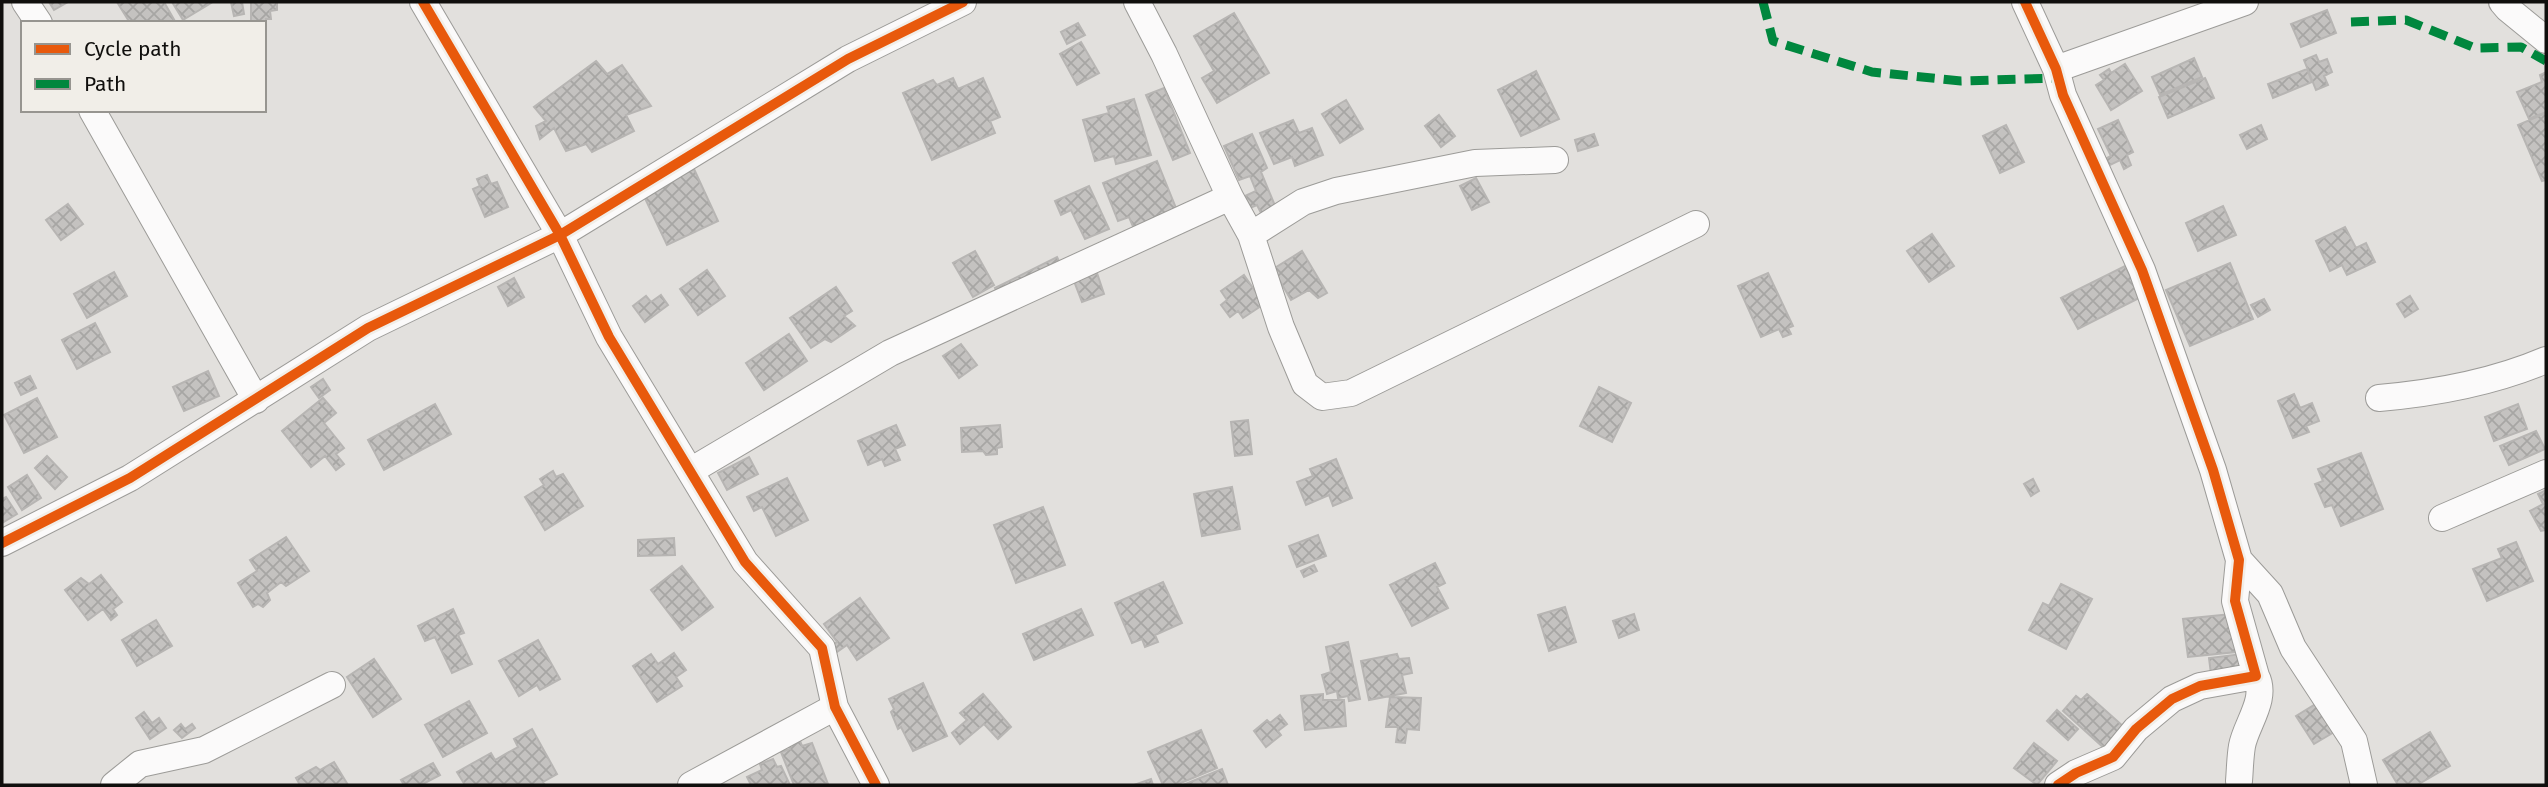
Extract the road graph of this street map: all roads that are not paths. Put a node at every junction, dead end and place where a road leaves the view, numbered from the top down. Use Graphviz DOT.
graph roads {
  1 [pos="25,2"];
  2 [pos="423,2"];
  3 [pos="963,2"];
  4 [pos="1137,2"];
  5 [pos="2025,2"];
  6 [pos="2245,2"];
  7 [pos="2502,2"];
  8 [pos="38,21"];
  9 [pos="2546,40"];
  10 [pos="2056,69"];
  11 [pos="93,112"];
  12 [pos="1555,160"];
  13 [pos="1230,197"];
  14 [pos="1696,224"];
  15 [pos="560,235"];
  16 [pos="1251,235"];
  17 [pos="2546,360"];
  18 [pos="2379,398"];
  19 [pos="256,400"];
  20 [pos="692,470"];
  21 [pos="2546,473"];
  22 [pos="2442,518"];
  23 [pos="2,543"];
  24 [pos="2239,560"];
  25 [pos="2256,676"];
  26 [pos="332,685"];
  27 [pos="835,707"];
  28 [pos="2239,781"];
  29 [pos="114,785"];
  30 [pos="691,785"];
  31 [pos="876,785"];
  32 [pos="2058,785"];
  33 [pos="2364,785"];
  1 -- 8 [label="street"];
  2 -- 15 [label="street"];
  3 -- 15 [label="street"];
  4 -- 13 [label="street"];
  5 -- 10 [label="street"];
  6 -- 10 [label="street"];
  7 -- 9 [label="street"];
  10 -- 24 [label="street"];
  11 -- 19 [label="street"];
  12 -- 16 [label="street"];
  13 -- 16 [label="street"];
  13 -- 20 [label="street"];
  14 -- 16 [label="street"];
  15 -- 19 [label="street"];
  15 -- 20 [label="street"];
  17 -- 18 [label="street"];
  19 -- 23 [label="street"];
  20 -- 27 [label="street"];
  21 -- 22 [label="street"];
  24 -- 25 [label="street"];
  24 -- 33 [label="street"];
  25 -- 28 [label="street"];
  25 -- 32 [label="street"];
  26 -- 29 [label="street"];
  27 -- 30 [label="street"];
  27 -- 31 [label="street"];
}
